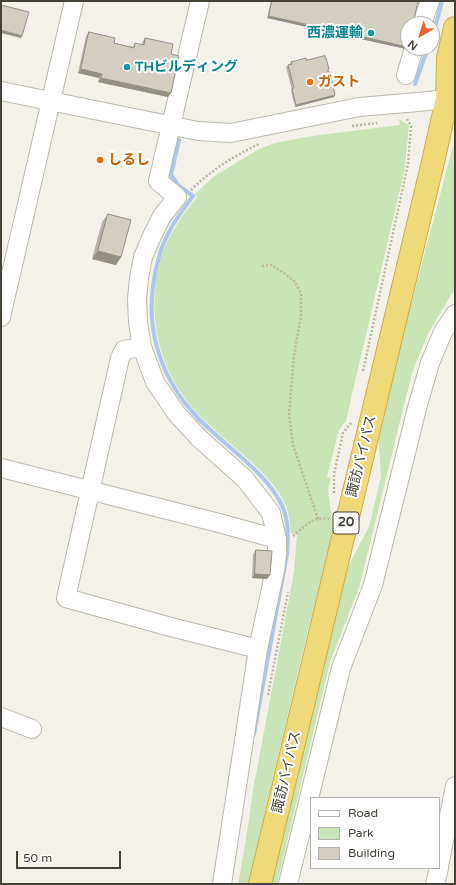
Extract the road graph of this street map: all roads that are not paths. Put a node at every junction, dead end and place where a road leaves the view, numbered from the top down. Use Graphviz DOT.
graph roads {
  1 [pos="74,1"];
  2 [pos="200,1"];
  3 [pos="430,1"];
  4 [pos="425,16"];
  5 [pos="455,28"];
  6 [pos="412,56"];
  7 [pos="406,75"];
  8 [pos="1,91"];
  9 [pos="453,95"];
  10 [pos="51,101"];
  11 [pos="170,125"];
  12 [pos="455,314"];
  13 [pos="1,317"];
  14 [pos="142,346"];
  15 [pos="1,468"];
  16 [pos="90,490"];
  17 [pos="285,538"];
  18 [pos="258,649"];
  19 [pos="1,717"];
  20 [pos="32,729"];
  21 [pos="455,786"];
  22 [pos="440,862"];
  23 [pos="439,869"];
  24 [pos="222,884"];
  25 [pos="260,884"];
  26 [pos="288,884"];
  27 [pos="435,884"];
  1 -- 10 [label="street"];
  2 -- 11 [label="street"];
  3 -- 4 [label="street"];
  5 -- 9 [label="highway, 諏訪バイパス / 20"];
  6 -- 7 [label="street"];
  8 -- 10 [label="street"];
  9 -- 11 [label="street"];
  9 -- 25 [label="highway, 諏訪バイパス / 20"];
  10 -- 11 [label="street"];
  10 -- 13 [label="street"];
  11 -- 14 [label="street"];
  12 -- 26 [label="street"];
  14 -- 16 [label="street"];
  14 -- 17 [label="street"];
  15 -- 16 [label="street"];
  16 -- 17 [label="street"];
  16 -- 18 [label="street"];
  17 -- 18 [label="street"];
  18 -- 24 [label="street"];
  19 -- 20 [label="street"];
  21 -- 22 [label="street"];
  23 -- 27 [label="street"];
}
